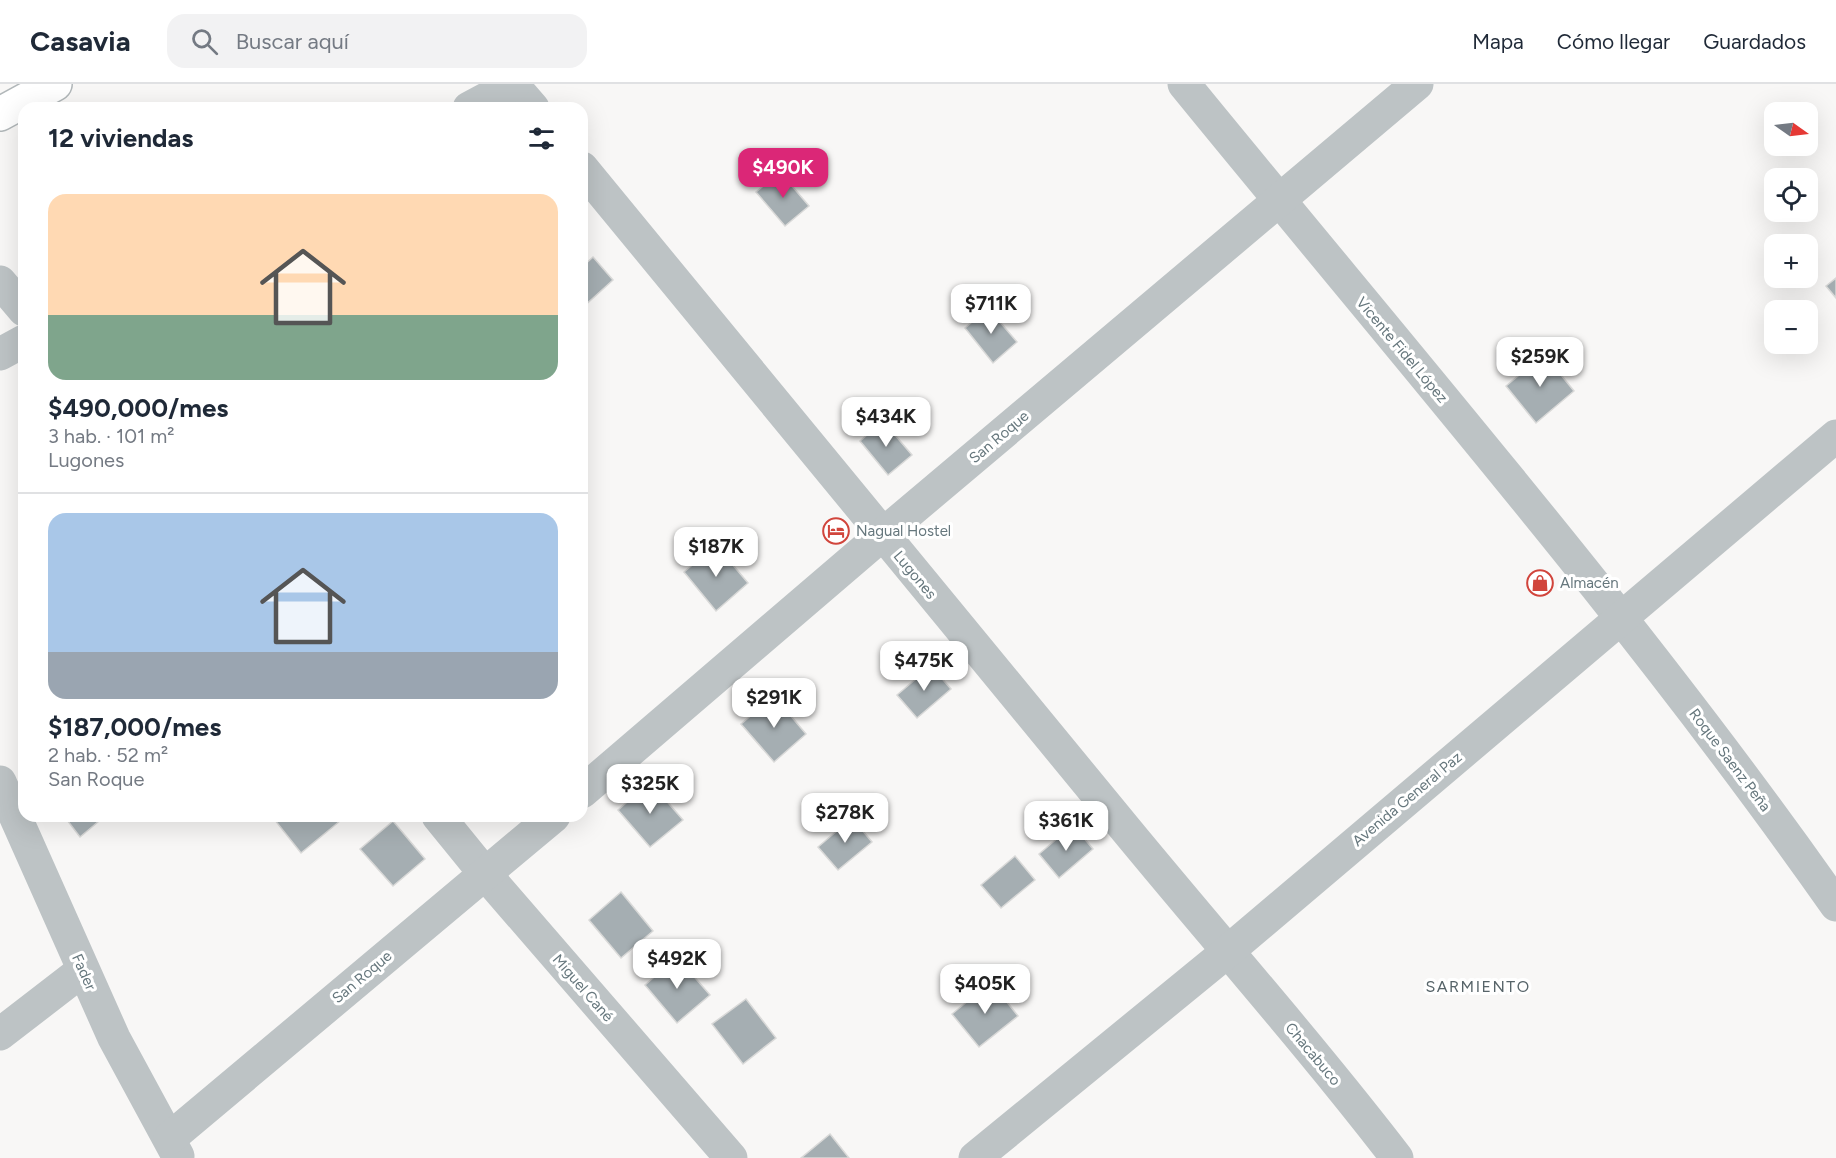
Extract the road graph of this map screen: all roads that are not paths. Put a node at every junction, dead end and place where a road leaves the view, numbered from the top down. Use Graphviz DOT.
graph roads {
  1 [pos="55,84"];
  2 [pos="514,84"];
  3 [pos="1184,84"];
  4 [pos="1417,84"];
  5 [pos="22,102"];
  6 [pos="480,102"];
  7 [pos="528,102"];
  8 [pos="18,104"];
  9 [pos="0,114"];
  10 [pos="588,175"];
  11 [pos="1279,201"];
  12 [pos="0,282"];
  13 [pos="18,303"];
  14 [pos="18,344"];
  15 [pos="0,354"];
  16 [pos="1836,436"];
  17 [pos="882,535"];
  18 [pos="1622,616"];
  19 [pos="0,782"];
  20 [pos="588,787"];
  21 [pos="443,822"];
  22 [pos="547,822"];
  23 [pos="486,875"];
  24 [pos="1836,905"];
  25 [pos="1227,952"];
  26 [pos="83,970"];
  27 [pos="0,1034"];
  28 [pos="174,1148"];
  29 [pos="730,1158"];
  30 [pos="975,1158"];
  31 [pos="1397,1158"];
  1 -- 5 [label="main road"];
  2 -- 6 [label="street"];
  2 -- 7 [label="street"];
  3 -- 11 [label="street, Vicente Fidel López"];
  4 -- 11 [label="street, San Roque"];
  8 -- 9 [label="main road"];
  10 -- 17 [label="street, Lugones"];
  11 -- 17 [label="street, San Roque"];
  11 -- 18 [label="street, Vicente Fidel López"];
  12 -- 13 [label="street"];
  14 -- 15 [label="street"];
  16 -- 18 [label="street, Avenida General Paz"];
  17 -- 20 [label="street, San Roque"];
  17 -- 25 [label="street, Lugones"];
  18 -- 24 [label="street, Roque Saenz Peña"];
  18 -- 25 [label="street, Avenida General Paz"];
  19 -- 26 [label="street, Fader"];
  21 -- 23 [label="street, Miguel Cané"];
  22 -- 23 [label="street, San Roque"];
  23 -- 28 [label="street, San Roque"];
  23 -- 29 [label="street, Miguel Cané"];
  25 -- 30 [label="street, Avenida General Paz"];
  25 -- 31 [label="street, Chacabuco"];
  26 -- 27 [label="street"];
  26 -- 28 [label="street, Fader"];
}
